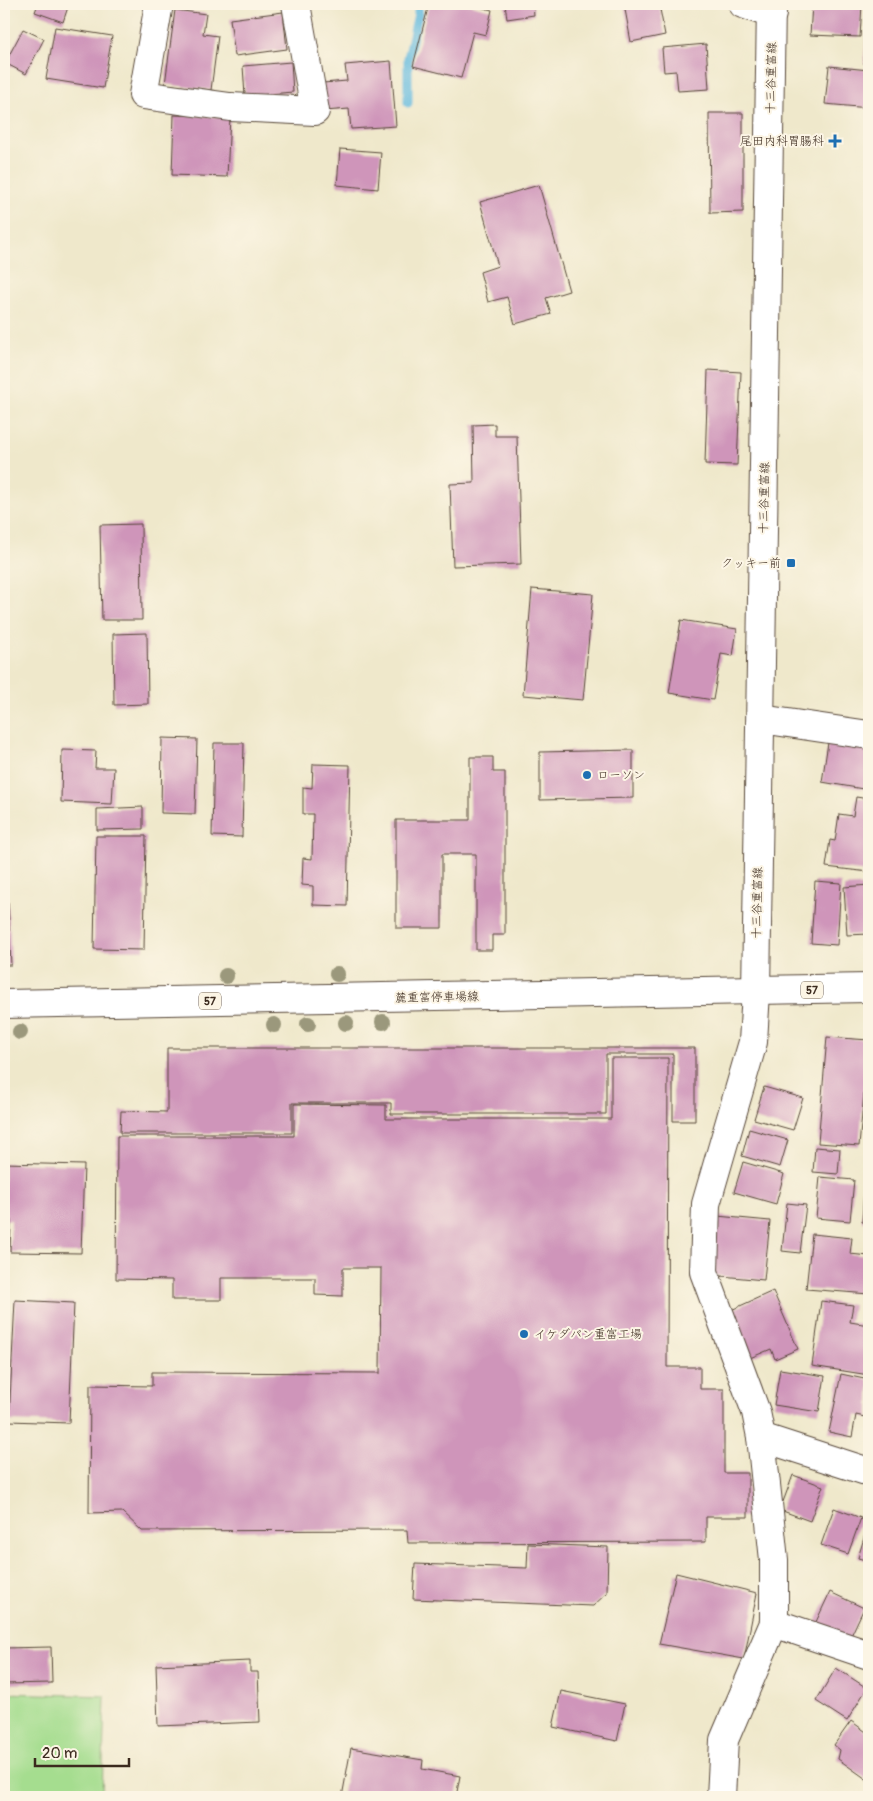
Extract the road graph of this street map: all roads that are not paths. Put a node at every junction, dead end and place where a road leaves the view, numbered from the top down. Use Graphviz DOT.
graph roads {
  1 [pos="159,4"];
  2 [pos="296,4"];
  3 [pos="743,4"];
  4 [pos="771,9"];
  5 [pos="761,719"];
  6 [pos="869,735"];
  7 [pos="869,988"];
  8 [pos="756,992"];
  9 [pos="4,1004"];
  10 [pos="761,1437"];
  11 [pos="869,1472"];
  12 [pos="774,1623"];
  13 [pos="869,1655"];
  14 [pos="721,1797"];
  1 -- 2 [label="main road"];
  3 -- 4 [label="main road"];
  4 -- 5 [label="main road, 十三谷重富線"];
  5 -- 6 [label="main road"];
  5 -- 8 [label="main road, 十三谷重富線"];
  7 -- 8 [label="main road, 麓重富停車場線 / 57"];
  8 -- 9 [label="main road, 麓重富停車場線 / 57"];
  8 -- 10 [label="main road, 十三谷重富線"];
  10 -- 11 [label="main road"];
  10 -- 12 [label="main road, 十三谷重富線"];
  12 -- 13 [label="main road"];
  12 -- 14 [label="main road"];
}
